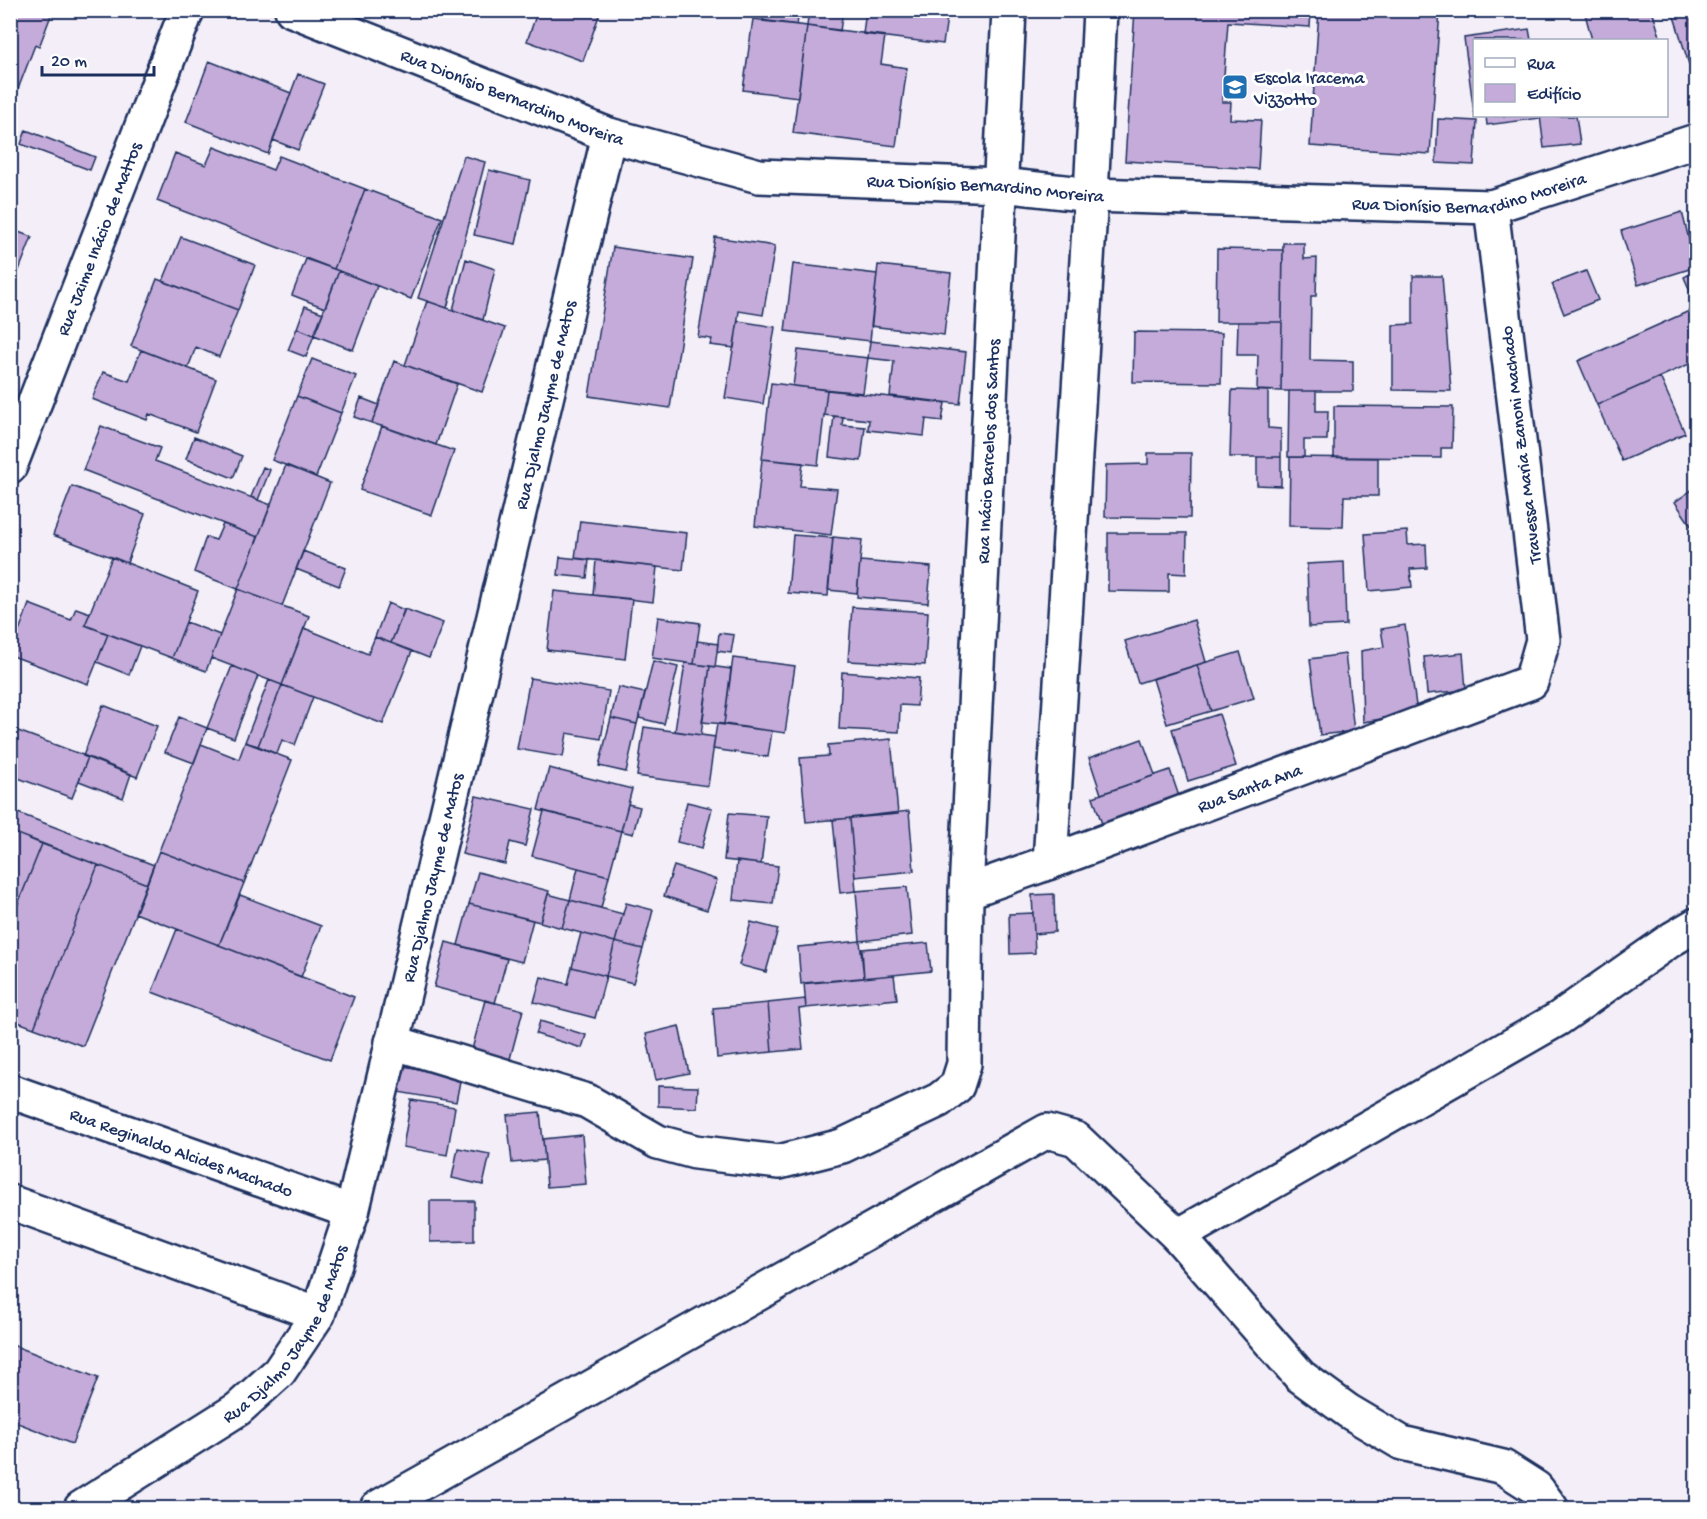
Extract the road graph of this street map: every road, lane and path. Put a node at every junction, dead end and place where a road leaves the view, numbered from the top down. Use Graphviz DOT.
graph roads {
  1 [pos="187,10"];
  2 [pos="292,10"];
  3 [pos="1009,10"];
  4 [pos="1100,10"];
  5 [pos="609,135"];
  6 [pos="1696,141"];
  7 [pos="1001,185"];
  8 [pos="1091,195"];
  9 [pos="1491,207"];
  10 [pos="10,466"];
  11 [pos="1531,682"];
  12 [pos="1050,862"];
  13 [pos="966,892"];
  14 [pos="1696,925"];
  15 [pos="392,1042"];
  16 [pos="10,1091"];
  17 [pos="10,1202"];
  18 [pos="352,1212"];
  19 [pos="1178,1236"];
  20 [pos="318,1314"];
  21 [pos="81,1509"];
  22 [pos="377,1509"];
  23 [pos="1551,1509"];
  1 -- 10 [label="street, Rua Jaime Inácio de Mattos"];
  2 -- 5 [label="street, Rua Dionísio Bernardino Moreira"];
  3 -- 7 [label="street, Rua Inácio Barcelos dos Santos"];
  4 -- 8 [label="street"];
  5 -- 7 [label="street, Rua Dionísio Bernardino Moreira"];
  5 -- 15 [label="street, Rua Djalmo Jayme de Matos"];
  6 -- 9 [label="street, Rua Dionísio Bernardino Moreira"];
  7 -- 8 [label="street, Rua Dionísio Bernardino Moreira"];
  7 -- 13 [label="street, Rua Inácio Barcelos dos Santos"];
  8 -- 9 [label="street, Rua Dionísio Bernardino Moreira"];
  8 -- 12 [label="street"];
  9 -- 11 [label="street, Travessa Maria Zanoni Machado"];
  11 -- 12 [label="street, Rua Santa Ana"];
  12 -- 13 [label="street, Rua Santa Ana"];
  13 -- 15 [label="street, Rua Inácio Barcelos dos Santos"];
  14 -- 19 [label="street"];
  15 -- 18 [label="street, Rua Djalmo Jayme de Matos"];
  16 -- 18 [label="street, Rua Reginaldo Alcides Machado"];
  17 -- 20 [label="street"];
  18 -- 20 [label="street, Rua Djalmo Jayme de Matos"];
  19 -- 22 [label="street"];
  19 -- 23 [label="street"];
  20 -- 21 [label="street, Rua Djalmo Jayme de Matos"];
}
